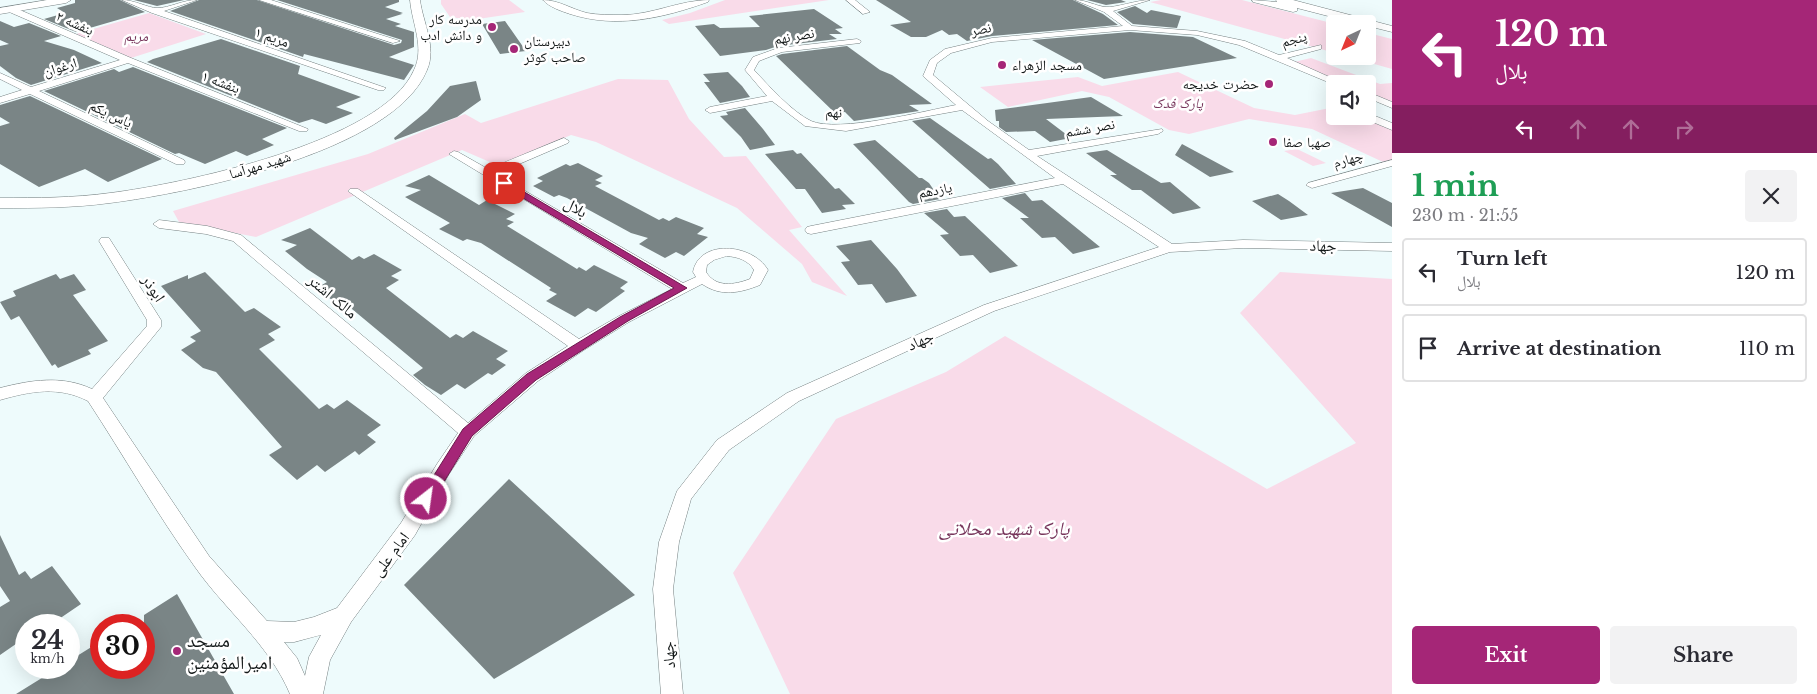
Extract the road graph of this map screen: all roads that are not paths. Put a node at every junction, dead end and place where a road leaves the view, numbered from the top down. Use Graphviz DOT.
graph roads {
  1 [pos="30,0"];
  2 [pos="66,0"];
  3 [pos="126,0"];
  4 [pos="193,0"];
  5 [pos="263,0"];
  6 [pos="548,0"];
  7 [pos="704,0"];
  8 [pos="850,0"];
  9 [pos="1079,0"];
  10 [pos="1146,0"];
  11 [pos="1257,0"];
  12 [pos="411,1"];
  13 [pos="1274,1"];
  14 [pos="660,2"];
  15 [pos="585,4"];
  16 [pos="3,9"];
  17 [pos="1108,10"];
  18 [pos="155,11"];
  19 [pos="866,12"];
  20 [pos="1326,17"];
  21 [pos="1130,28"];
  22 [pos="1392,28"];
  23 [pos="1376,31"];
  24 [pos="1392,35"];
  25 [pos="396,41"];
  26 [pos="857,41"];
  27 [pos="1318,47"];
  28 [pos="1278,58"];
  29 [pos="128,60"];
  30 [pos="0,76"];
  31 [pos="1326,78"];
  32 [pos="381,88"];
  33 [pos="29,90"];
  34 [pos="774,98"];
  35 [pos="1376,98"];
  36 [pos="0,100"];
  37 [pos="1391,105"];
  38 [pos="963,107"];
  39 [pos="1376,108"];
  40 [pos="710,110"];
  41 [pos="1376,120"];
  42 [pos="1392,127"];
  43 [pos="303,129"];
  44 [pos="1158,130"];
  45 [pos="564,141"];
  46 [pos="454,154"];
  47 [pos="1027,154"];
  48 [pos="180,162"];
  49 [pos="1392,163"];
  50 [pos="488,173"];
  51 [pos="1065,180"];
  52 [pos="1312,185"];
  53 [pos="354,191"];
  54 [pos="0,203"];
  55 [pos="158,224"];
  56 [pos="811,230"];
  57 [pos="105,241"];
  58 [pos="1361,246"];
  59 [pos="1392,247"];
  60 [pos="1170,248"];
  61 [pos="1392,254"];
  62 [pos="702,279"];
  63 [pos="681,288"];
  64 [pos="579,346"];
  65 [pos="0,394"];
  66 [pos="94,397"];
  67 [pos="468,432"];
  68 [pos="344,615"];
  69 [pos="262,630"];
  70 [pos="301,694"];
  71 [pos="312,694"];
  72 [pos="672,694"];
  1 -- 16 [label="main road"];
  2 -- 16 [label="main road"];
  3 -- 18 [label="street, مریم ۱"];
  4 -- 18 [label="street"];
  5 -- 25 [label="street"];
  6 -- 7 [label="main road"];
  8 -- 19 [label="street"];
  9 -- 17 [label="street"];
  10 -- 17 [label="street"];
  11 -- 13 [label="main road"];
  12 -- 54 [label="main road, شهید مهرآسا"];
  13 -- 20 [label="main road"];
  13 -- 22 [label="main road"];
  14 -- 15 [label="main road"];
  16 -- 29 [label="street, بنفشه ۲"];
  17 -- 21 [label="street"];
  18 -- 32 [label="street, مریم ۱"];
  21 -- 28 [label="street, نصر"];
  21 -- 38 [label="street, نصر"];
  23 -- 24 [label="main road"];
  26 -- 34 [label="street, نصر نهم"];
  27 -- 28 [label="street, پنجم"];
  28 -- 31 [label="street, نصر"];
  29 -- 33 [label="street, ارغوان"];
  29 -- 43 [label="street, بنفشه ۱"];
  30 -- 33 [label="street, یاس یکم"];
  33 -- 36 [label="street, ارغوان"];
  33 -- 48 [label="street, یاس یکم"];
  34 -- 38 [label="street, نهم"];
  34 -- 40 [label="street"];
  35 -- 37 [label="street"];
  37 -- 39 [label="street"];
  38 -- 47 [label="street, نصر"];
  41 -- 42 [label="street"];
  44 -- 47 [label="street, نصر ششم"];
  45 -- 50 [label="street"];
  46 -- 50 [label="street, بلال"];
  47 -- 51 [label="street, نصر"];
  49 -- 52 [label="street, چهارم"];
  50 -- 63 [label="street, بلال"];
  51 -- 56 [label="street, یازدهم"];
  51 -- 60 [label="street, نصر"];
  53 -- 64 [label="street"];
  55 -- 67 [label="street, مالک اشتر"];
  57 -- 66 [label="street, ابوذر"];
  58 -- 59 [label="street, جهاد"];
  58 -- 60 [label="street, جهاد"];
  58 -- 61 [label="street"];
  60 -- 72 [label="street, جهاد"];
  62 -- 63 [label="street, امام علی"];
  63 -- 64 [label="street, امام علی"];
  64 -- 67 [label="street, امام علی"];
  65 -- 66 [label="street"];
  66 -- 69 [label="street"];
  67 -- 68 [label="street, امام علی"];
  68 -- 69 [label="street"];
  68 -- 71 [label="street, امام علی"];
  69 -- 70 [label="street"];
}
